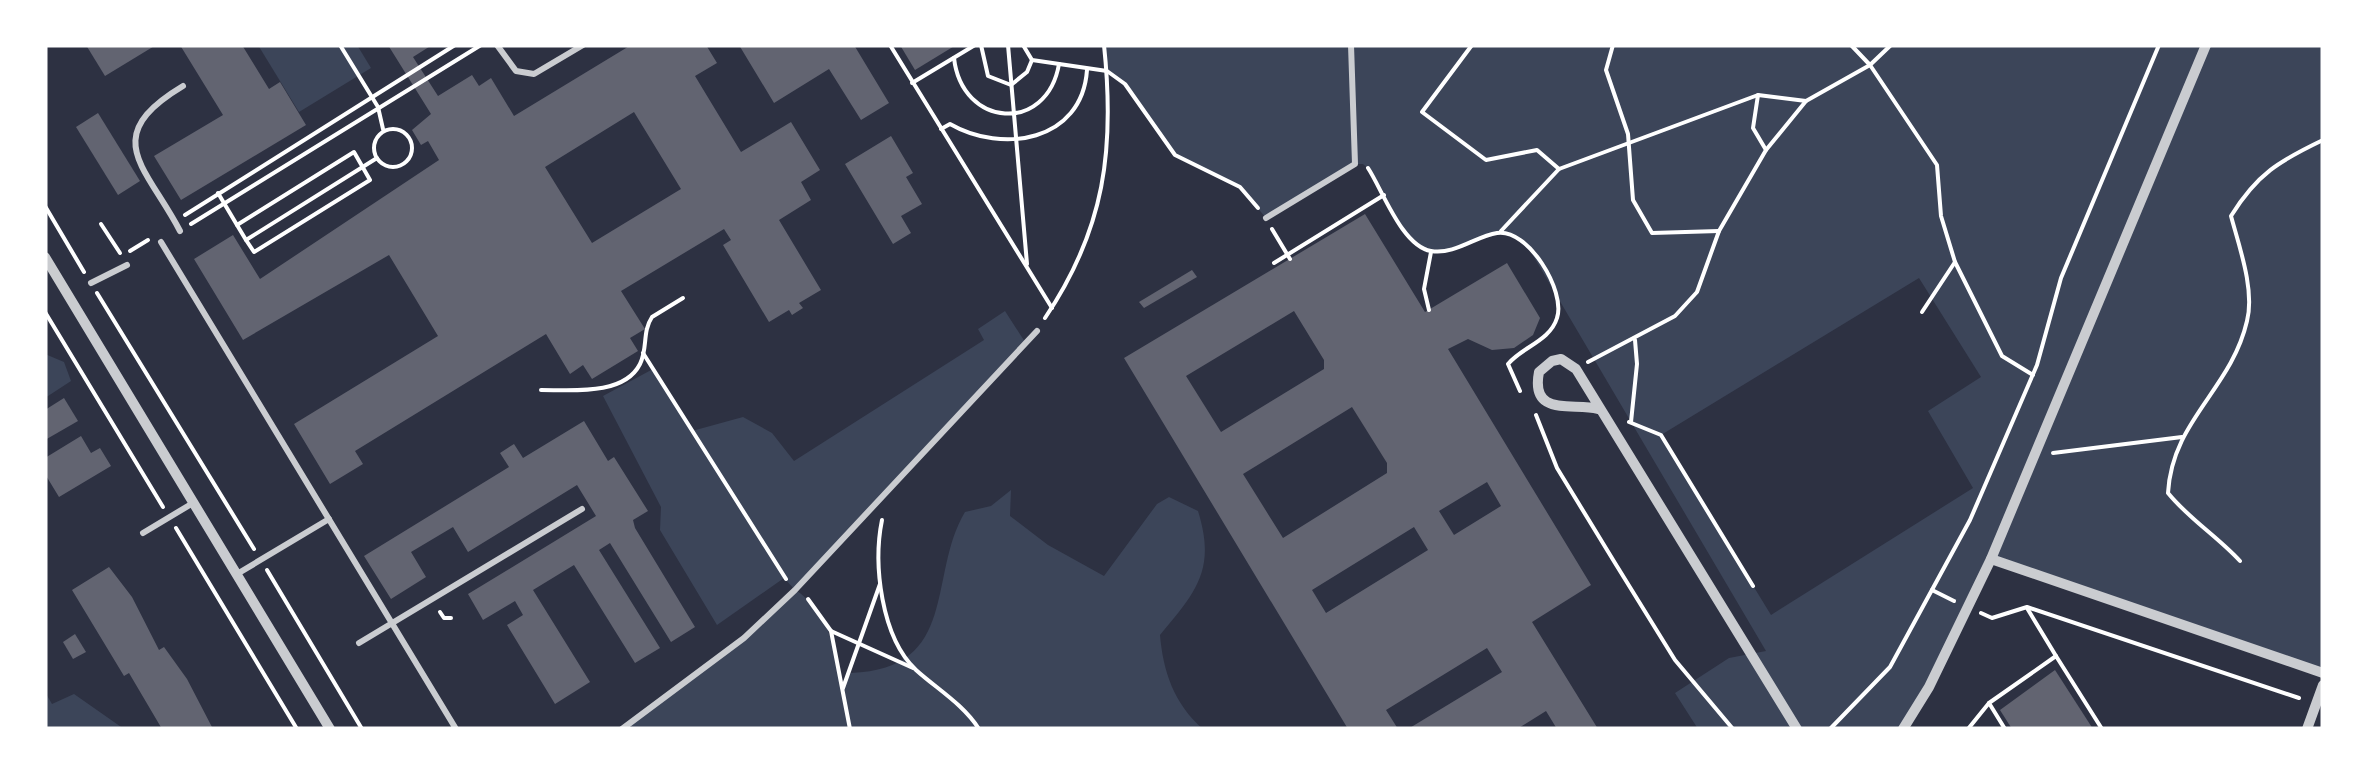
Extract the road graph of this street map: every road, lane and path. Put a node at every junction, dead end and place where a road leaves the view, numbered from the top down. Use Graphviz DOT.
graph roads {
  1 [pos="340,45"];
  2 [pos="455,45"];
  3 [pos="480,45"];
  4 [pos="497,45"];
  5 [pos="583,45"];
  6 [pos="890,45"];
  7 [pos="978,45"];
  8 [pos="1008,45"];
  9 [pos="1023,45"];
  10 [pos="1104,45"];
  11 [pos="1351,45"];
  12 [pos="1472,45"];
  13 [pos="1614,45"];
  14 [pos="1851,45"];
  15 [pos="1891,45"];
  16 [pos="2158,45"];
  17 [pos="2206,45"];
  18 [pos="954,58"];
  19 [pos="1032,60"];
  20 [pos="1059,64"];
  21 [pos="1870,65"];
  22 [pos="1087,68"];
  23 [pos="1106,71"];
  24 [pos="912,82"];
  25 [pos="1012,85"];
  26 [pos="183,86"];
  27 [pos="1758,95"];
  28 [pos="371,96"];
  29 [pos="1806,102"];
  30 [pos="378,108"];
  31 [pos="1014,113"];
  32 [pos="941,129"];
  33 [pos="384,131"];
  34 [pos="1629,140"];
  35 [pos="2323,140"];
  36 [pos="1016,141"];
  37 [pos="1766,150"];
  38 [pos="377,158"];
  39 [pos="362,166"];
  40 [pos="1559,169"];
  41 [pos="218,193"];
  42 [pos="1384,196"];
  43 [pos="225,204"];
  44 [pos="45,206"];
  45 [pos="1266,218"];
  46 [pos="175,222"];
  47 [pos="101,224"];
  48 [pos="237,224"];
  49 [pos="180,231"];
  50 [pos="1719,231"];
  51 [pos="1501,232"];
  52 [pos="246,240"];
  53 [pos="161,242"];
  54 [pos="1430,252"];
  55 [pos="122,256"];
  56 [pos="45,257"];
  57 [pos="1289,257"];
  58 [pos="1955,262"];
  59 [pos="1274,264"];
  60 [pos="127,265"];
  61 [pos="1028,269"];
  62 [pos="91,283"];
  63 [pos="683,298"];
  64 [pos="1052,308"];
  65 [pos="1429,310"];
  66 [pos="1922,312"];
  67 [pos="1037,331"];
  68 [pos="1635,340"];
  69 [pos="643,353"];
  70 [pos="1576,369"];
  71 [pos="2033,374"];
  72 [pos="541,390"];
  73 [pos="1598,409"];
  74 [pos="1631,422"];
  75 [pos="1612,432"];
  76 [pos="2182,437"];
  77 [pos="2034,456"];
  78 [pos="888,494"];
  79 [pos="194,503"];
  80 [pos="582,508"];
  81 [pos="329,519"];
  82 [pos="144,533"];
  83 [pos="1991,558"];
  84 [pos="261,560"];
  85 [pos="2240,561"];
  86 [pos="238,574"];
  87 [pos="881,580"];
  88 [pos="1752,586"];
  89 [pos="795,590"];
  90 [pos="1932,590"];
  91 [pos="1967,607"];
  92 [pos="2027,607"];
  93 [pos="392,624"];
  94 [pos="831,631"];
  95 [pos="359,643"];
  96 [pos="860,646"];
  97 [pos="2056,656"];
  98 [pos="913,668"];
  99 [pos="2323,673"];
  100 [pos="2323,685"];
  101 [pos="843,688"];
  102 [pos="1989,703"];
  103 [pos="2316,703"];
  104 [pos="330,729"];
  105 [pos="362,729"];
  106 [pos="456,729"];
  107 [pos="622,729"];
  108 [pos="850,729"];
  109 [pos="979,729"];
  110 [pos="1797,729"];
  111 [pos="1830,729"];
  112 [pos="1903,729"];
  113 [pos="1968,729"];
  114 [pos="2004,729"];
  115 [pos="2102,729"];
  116 [pos="2307,729"];
  1 -- 28 [label="path"];
  2 -- 28 [label="path"];
  3 -- 30 [label="path"];
  4 -- 5 [label="lane"];
  6 -- 24 [label="path"];
  7 -- 18 [label="path"];
  7 -- 25 [label="path"];
  8 -- 25 [label="path"];
  9 -- 19 [label="path"];
  10 -- 23 [label="path"];
  11 -- 45 [label="lane"];
  12 -- 40 [label="path"];
  13 -- 34 [label="path"];
  14 -- 21 [label="path"];
  15 -- 21 [label="path"];
  16 -- 71 [label="path"];
  17 -- 77 [label="street"];
  18 -- 24 [label="path"];
  18 -- 31 [label="path"];
  19 -- 20 [label="path"];
  19 -- 25 [label="path"];
  20 -- 22 [label="path"];
  20 -- 31 [label="path"];
  21 -- 29 [label="path"];
  21 -- 58 [label="path"];
  22 -- 23 [label="path"];
  22 -- 36 [label="path"];
  23 -- 45 [label="path"];
  23 -- 64 [label="path"];
  24 -- 32 [label="path"];
  25 -- 31 [label="path"];
  26 -- 46 [label="lane"];
  27 -- 29 [label="path"];
  27 -- 34 [label="path"];
  27 -- 37 [label="path"];
  28 -- 30 [label="path"];
  28 -- 41 [label="path"];
  29 -- 37 [label="path"];
  30 -- 33 [label="path"];
  30 -- 43 [label="path"];
  31 -- 36 [label="path"];
  32 -- 36 [label="path"];
  32 -- 61 [label="path"];
  33 -- 38 [label="path"];
  33 -- 38 [label="path"];
  34 -- 40 [label="path"];
  34 -- 50 [label="path"];
  35 -- 76 [label="path"];
  36 -- 61 [label="path"];
  37 -- 50 [label="path"];
  38 -- 39 [label="path"];
  39 -- 48 [label="path"];
  39 -- 52 [label="path"];
  39 -- 52 [label="path"];
  40 -- 51 [label="path"];
  41 -- 43 [label="path"];
  41 -- 46 [label="path"];
  42 -- 57 [label="path"];
  43 -- 48 [label="path"];
  43 -- 49 [label="path"];
  44 -- 62 [label="path"];
  45 -- 57 [label="path"];
  46 -- 49 [label="lane"];
  46 -- 55 [label="path"];
  47 -- 55 [label="path"];
  48 -- 52 [label="path"];
  50 -- 68 [label="path"];
  53 -- 81 [label="lane"];
  54 -- 65 [label="path"];
  55 -- 62 [label="path"];
  56 -- 79 [label="street"];
  57 -- 59 [label="path"];
  58 -- 66 [label="path"];
  58 -- 71 [label="path"];
  60 -- 62 [label="lane"];
  61 -- 64 [label="path"];
  62 -- 84 [label="path"];
  63 -- 69 [label="path"];
  64 -- 67 [label="path"];
  67 -- 78 [label="lane"];
  68 -- 70 [label="path"];
  68 -- 74 [label="path"];
  69 -- 72 [label="path"];
  69 -- 89 [label="path"];
  70 -- 73 [label="street"];
  70 -- 73 [label="street"];
  71 -- 90 [label="path"];
  73 -- 75 [label="street"];
  74 -- 75 [label="path"];
  74 -- 88 [label="path"];
  75 -- 110 [label="street"];
  76 -- 77 [label="path"];
  76 -- 85 [label="path"];
  77 -- 83 [label="street"];
  78 -- 87 [label="path"];
  78 -- 89 [label="lane"];
  79 -- 82 [label="lane"];
  79 -- 86 [label="street"];
  80 -- 93 [label="lane"];
  81 -- 84 [label="lane"];
  81 -- 93 [label="lane"];
  83 -- 91 [label="street"];
  83 -- 99 [label="street"];
  84 -- 86 [label="lane"];
  84 -- 105 [label="path"];
  86 -- 104 [label="street"];
  87 -- 96 [label="path"];
  87 -- 98 [label="path"];
  89 -- 94 [label="path"];
  89 -- 107 [label="lane"];
  90 -- 91 [label="path"];
  90 -- 111 [label="path"];
  91 -- 92 [label="path"];
  91 -- 112 [label="street"];
  92 -- 97 [label="path"];
  92 -- 103 [label="path"];
  93 -- 95 [label="lane"];
  93 -- 106 [label="lane"];
  94 -- 96 [label="path"];
  94 -- 101 [label="path"];
  96 -- 98 [label="path"];
  96 -- 101 [label="path"];
  97 -- 102 [label="path"];
  97 -- 115 [label="path"];
  98 -- 109 [label="path"];
  100 -- 103 [label="street"];
  101 -- 108 [label="path"];
  102 -- 113 [label="path"];
  102 -- 114 [label="path"];
  103 -- 116 [label="street"];
}
